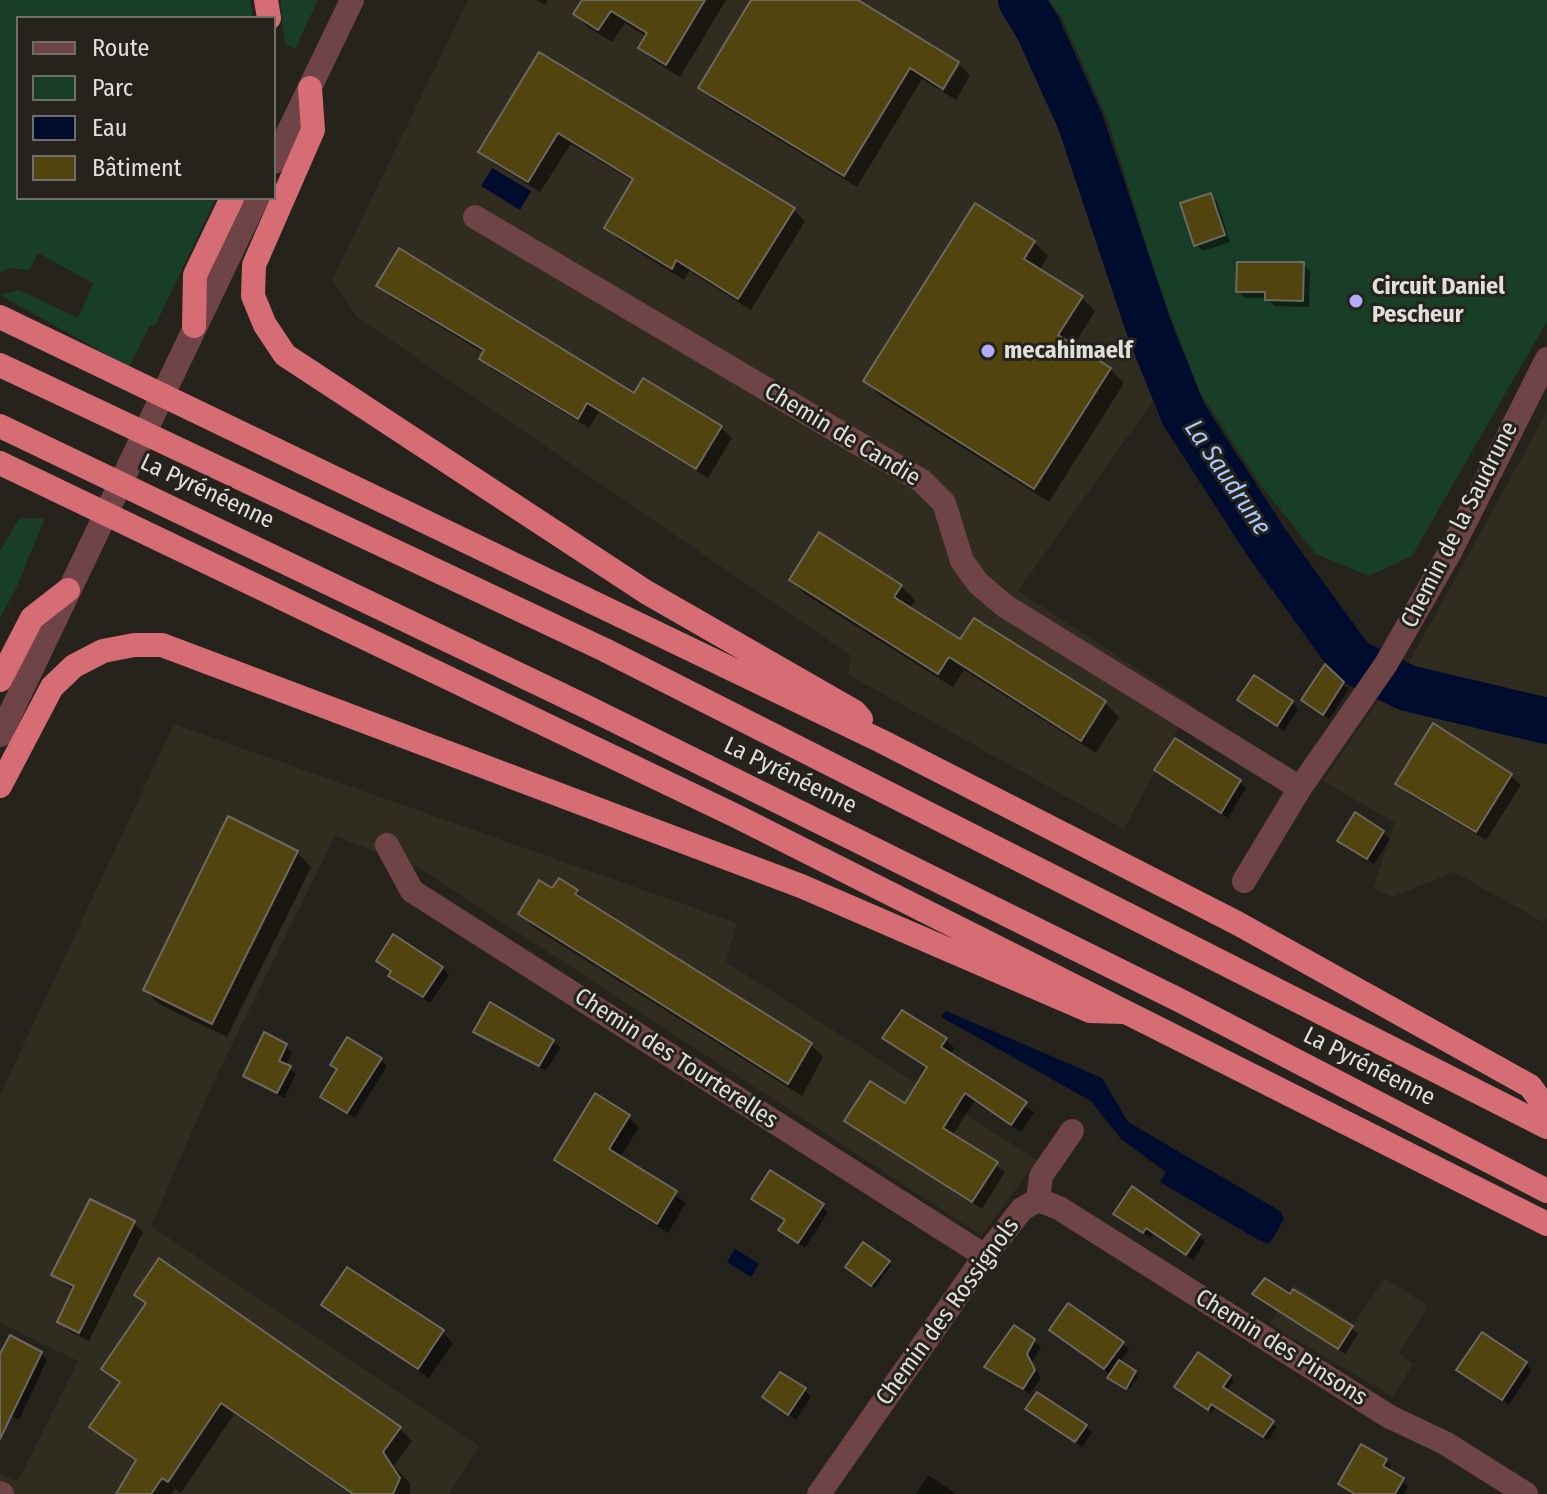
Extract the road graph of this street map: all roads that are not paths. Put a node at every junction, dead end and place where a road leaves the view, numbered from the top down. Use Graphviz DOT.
graph roads {
  1 [pos="352,0"];
  2 [pos="310,88"];
  3 [pos="276,158"];
  4 [pos="231,200"];
  5 [pos="256,200"];
  6 [pos="475,217"];
  7 [pos="0,317"];
  8 [pos="194,326"];
  9 [pos="1547,359"];
  10 [pos="0,365"];
  11 [pos="0,426"];
  12 [pos="0,463"];
  13 [pos="71,583"];
  14 [pos="0,680"];
  15 [pos="0,735"];
  16 [pos="881,741"];
  17 [pos="0,786"];
  18 [pos="1300,788"];
  19 [pos="387,845"];
  20 [pos="1244,881"];
  21 [pos="1132,1013"];
  22 [pos="1547,1109"];
  23 [pos="1547,1127"];
  24 [pos="1072,1131"];
  25 [pos="1547,1191"];
  26 [pos="1038,1200"];
  27 [pos="1547,1224"];
  28 [pos="985,1256"];
  29 [pos="819,1494"];
  30 [pos="1526,1494"];
  1 -- 2 [label="street"];
  2 -- 3 [label="street"];
  2 -- 16 [label="highway"];
  4 -- 8 [label="highway"];
  5 -- 8 [label="street"];
  6 -- 18 [label="street, Chemin de Candie"];
  7 -- 16 [label="highway"];
  8 -- 13 [label="street"];
  9 -- 18 [label="street, Chemin de la Saudrune"];
  10 -- 23 [label="highway, La Pyrénéenne"];
  11 -- 25 [label="highway, La Pyrénéenne"];
  12 -- 21 [label="highway"];
  13 -- 14 [label="highway"];
  13 -- 15 [label="street"];
  16 -- 22 [label="highway"];
  17 -- 21 [label="highway"];
  18 -- 20 [label="street"];
  19 -- 28 [label="street, Chemin des Tourterelles"];
  21 -- 27 [label="highway"];
  24 -- 26 [label="street, Chemin des Rossignols"];
  26 -- 28 [label="street, Chemin des Rossignols"];
  26 -- 30 [label="street, Chemin des Pinsons"];
  28 -- 29 [label="street, Chemin des Rossignols"];
}
